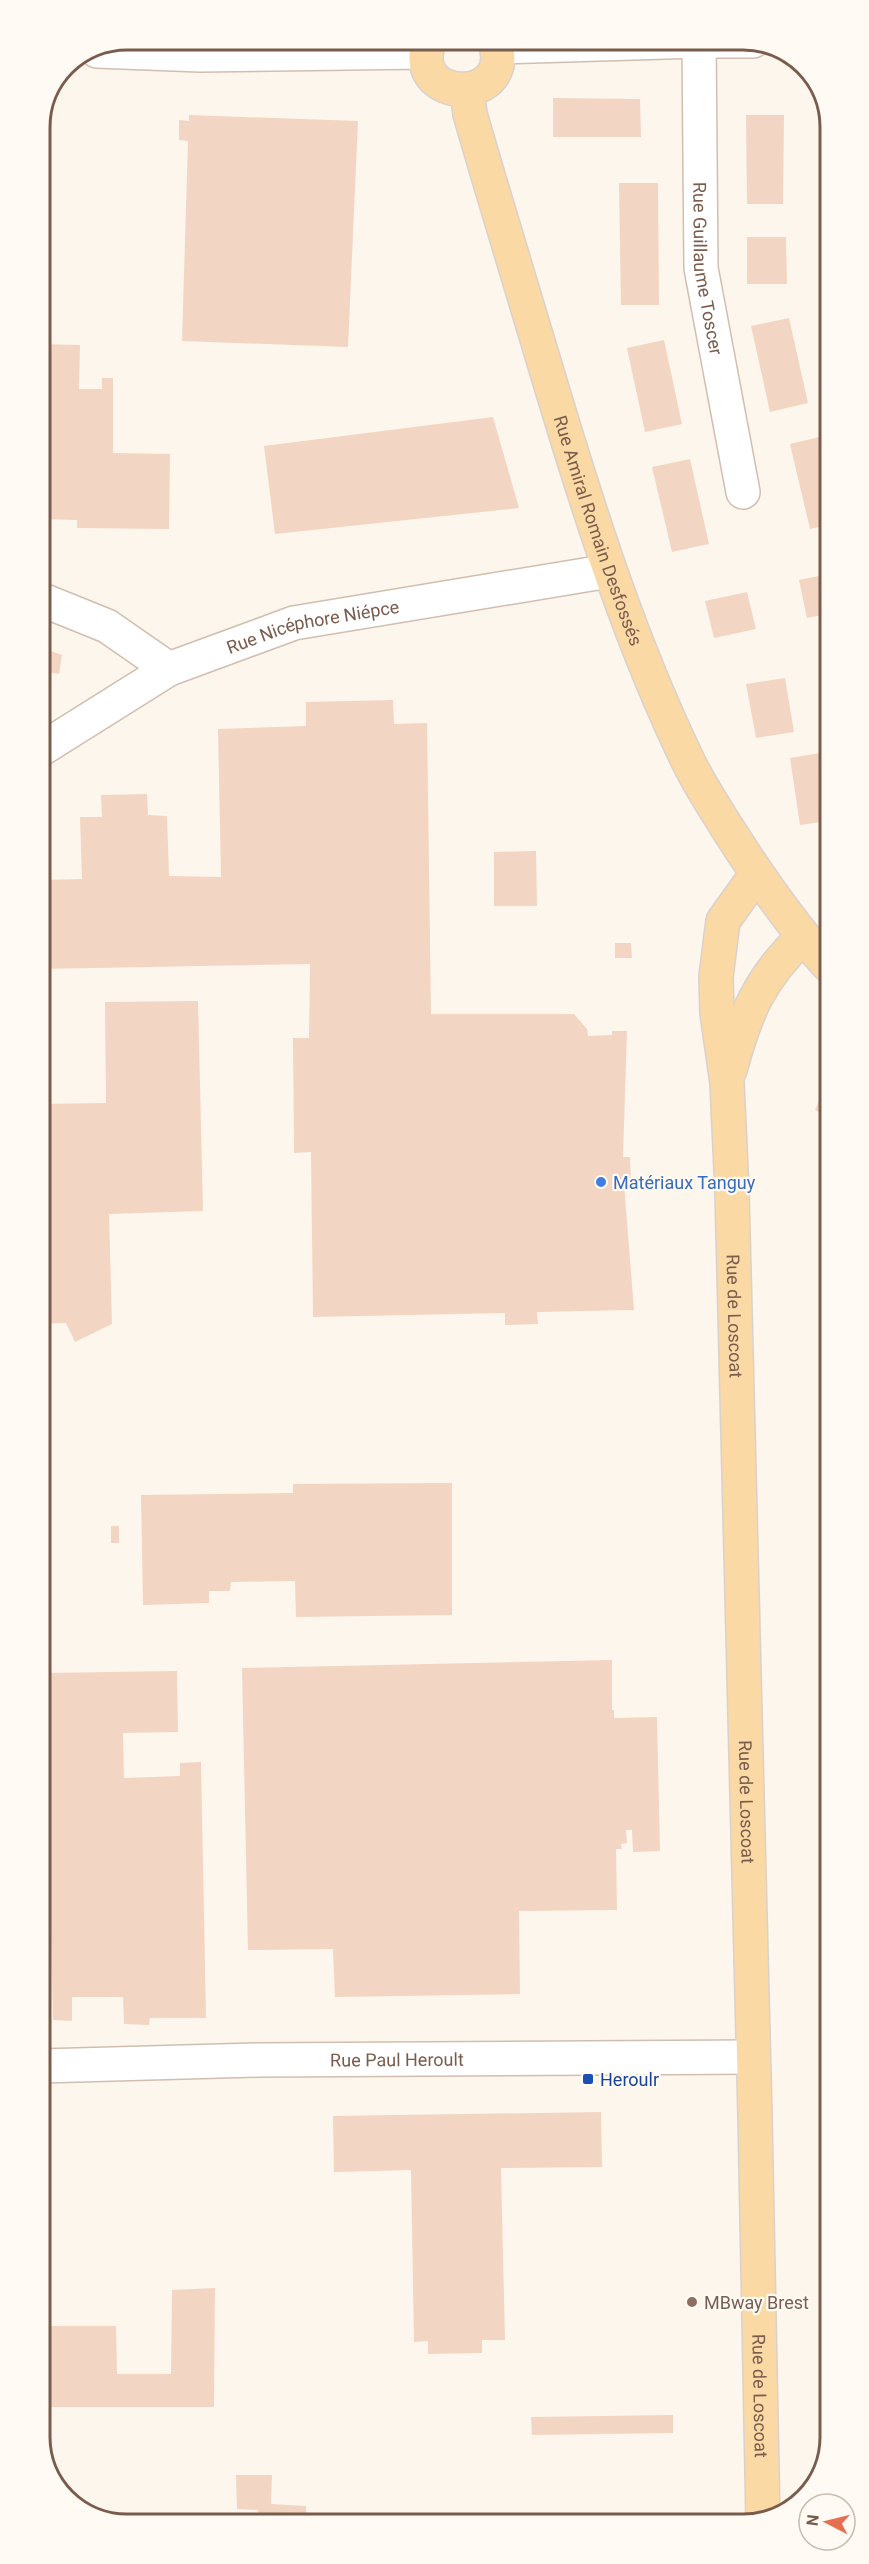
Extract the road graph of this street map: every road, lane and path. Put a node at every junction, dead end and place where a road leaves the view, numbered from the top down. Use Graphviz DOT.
graph roads {
  1 [pos="428,50"];
  2 [pos="497,50"];
  3 [pos="699,50"];
  4 [pos="467,91"];
  5 [pos="743,492"];
  6 [pos="609,571"];
  7 [pos="50,603"];
  8 [pos="169,669"];
  9 [pos="50,744"];
  10 [pos="756,875"];
  11 [pos="803,937"];
  12 [pos="820,956"];
  13 [pos="727,1083"];
  14 [pos="753,2057"];
  15 [pos="50,2066"];
  16 [pos="763,2512"];
  1 -- 4 [label="main road"];
  2 -- 4 [label="main road"];
  3 -- 5 [label="street, Rue Guillaume Toscer"];
  4 -- 6 [label="main road, Rue Amiral Romain Desfossés"];
  6 -- 8 [label="street, Rue Nicéphore Niépce"];
  6 -- 10 [label="main road, Rue Amiral Romain Desfossés"];
  7 -- 8 [label="street"];
  8 -- 9 [label="street, Rue Nicéphore Niépce"];
  10 -- 11 [label="main road, Rue Amiral Romain Desfossés"];
  10 -- 13 [label="main road, Rue de Loscoat"];
  11 -- 12 [label="main road, Rue Amiral Romain Desfossés"];
  11 -- 13 [label="main road, Rue de Loscoat"];
  13 -- 14 [label="main road, Rue de Loscoat"];
  14 -- 15 [label="street, Rue Paul Heroult"];
  14 -- 16 [label="main road, Rue de Loscoat"];
}
